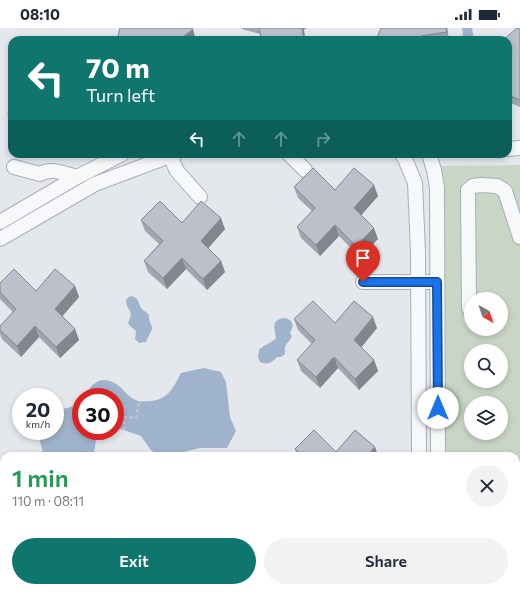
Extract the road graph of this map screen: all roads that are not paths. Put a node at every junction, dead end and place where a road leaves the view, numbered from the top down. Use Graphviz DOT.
graph roads {
  1 [pos="114,158"];
  2 [pos="164,158"];
  3 [pos="173,158"];
  4 [pos="293,158"];
  5 [pos="404,158"];
  6 [pos="430,158"];
  7 [pos="14,167"];
  8 [pos="305,170"];
  9 [pos="40,174"];
  10 [pos="77,177"];
  11 [pos="44,196"];
  12 [pos="200,197"];
  13 [pos="0,222"];
  14 [pos="520,237"];
  15 [pos="0,239"];
  16 [pos="363,282"];
  17 [pos="419,282"];
  18 [pos="437,282"];
  19 [pos="468,292"];
  20 [pos="420,452"];
  21 [pos="438,452"];
  1 -- 10 [label="street"];
  2 -- 15 [label="street"];
  3 -- 12 [label="street"];
  4 -- 8 [label="street"];
  5 -- 17 [label="street"];
  6 -- 18 [label="street"];
  7 -- 9 [label="street"];
  9 -- 10 [label="street"];
  9 -- 11 [label="street"];
  10 -- 11 [label="street"];
  11 -- 13 [label="street"];
  14 -- 19 [label="street"];
  16 -- 17 [label="street"];
  17 -- 18 [label="street"];
  17 -- 20 [label="street"];
  18 -- 21 [label="street"];
}
